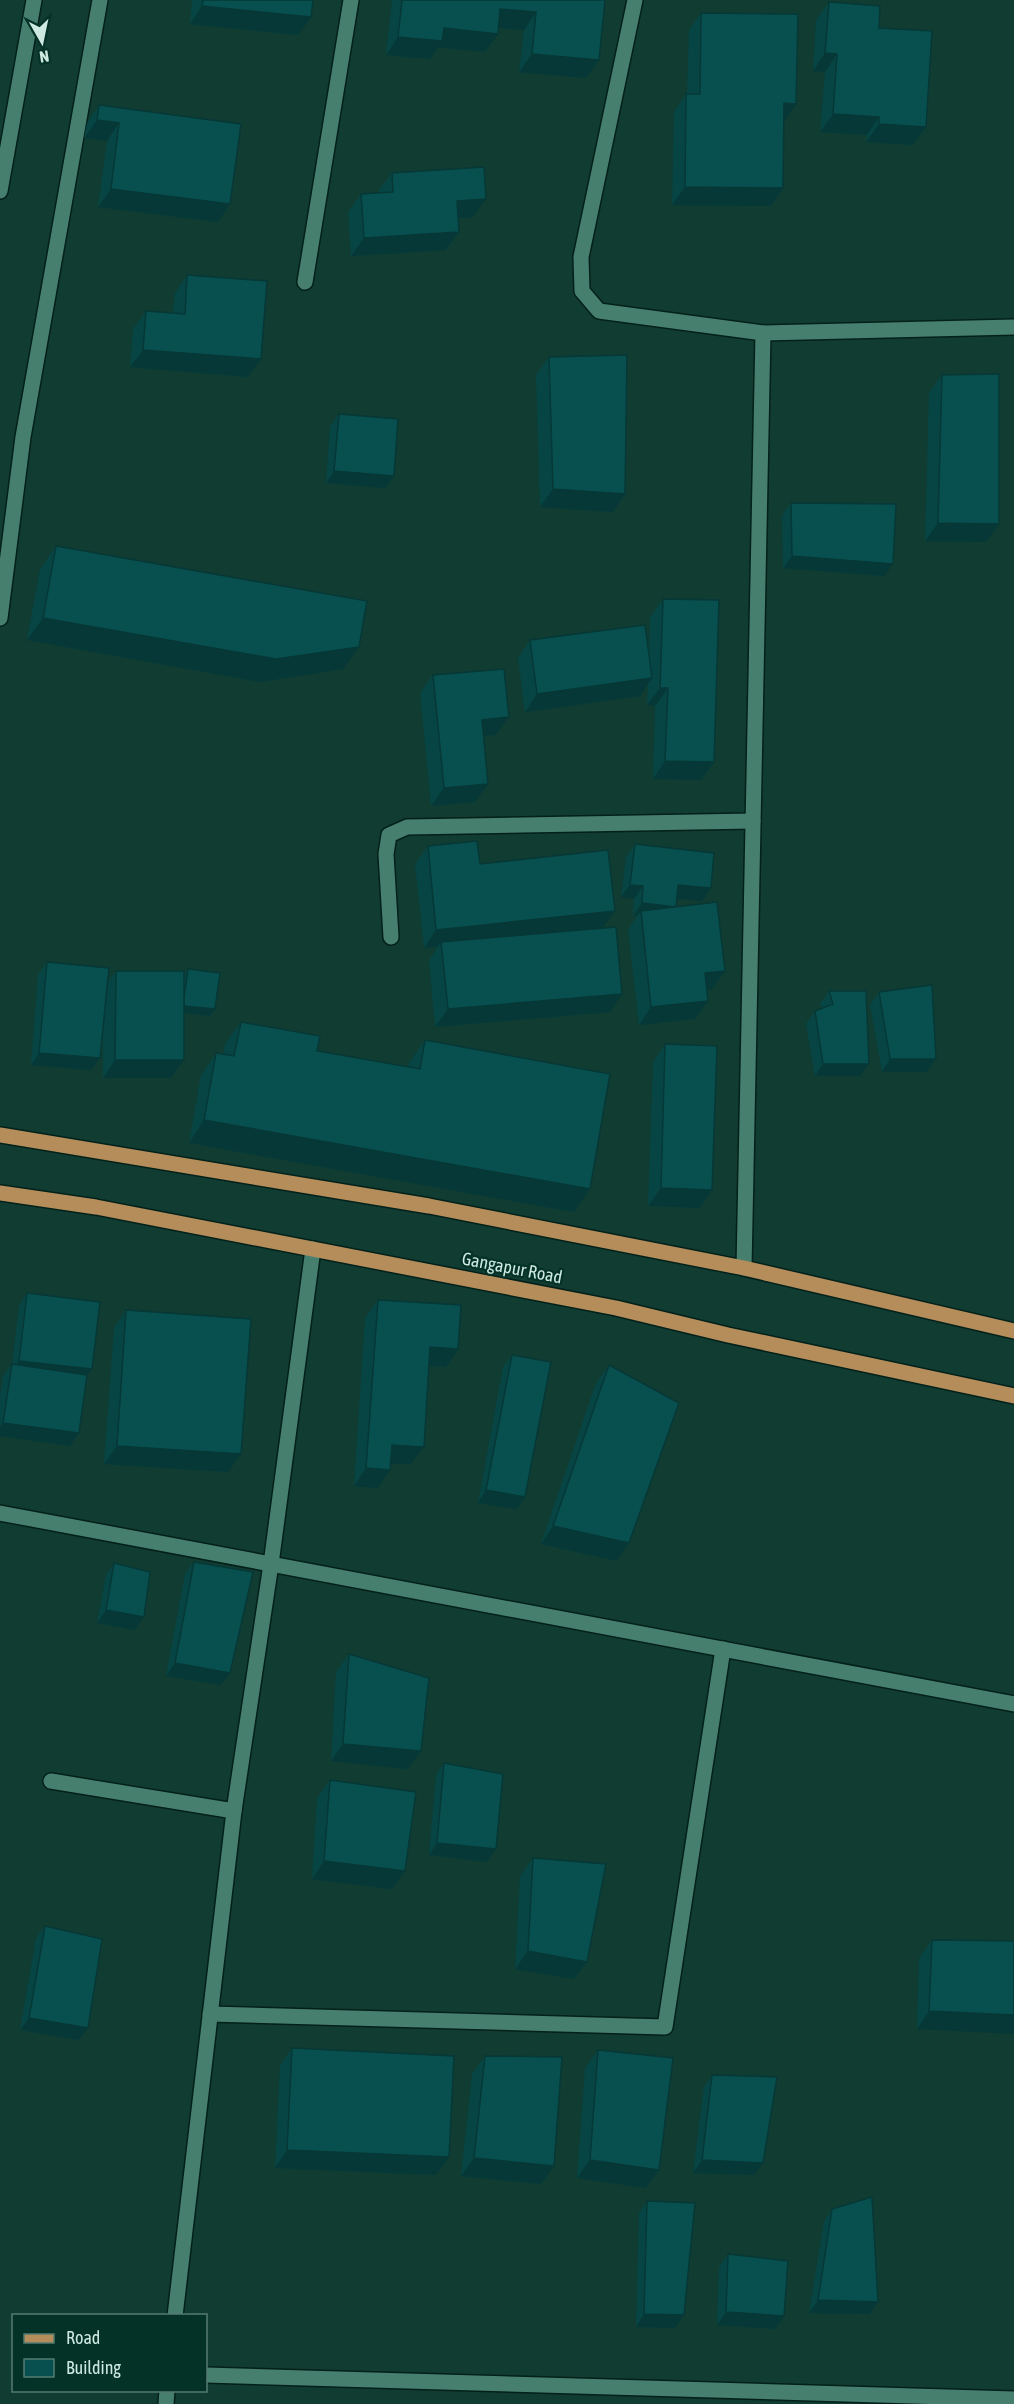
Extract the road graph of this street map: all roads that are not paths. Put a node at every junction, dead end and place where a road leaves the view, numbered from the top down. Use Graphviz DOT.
graph roads {
  1 [pos="34,0"];
  2 [pos="99,0"];
  3 [pos="351,0"];
  4 [pos="635,0"];
  5 [pos="0,191"];
  6 [pos="305,282"];
  7 [pos="1014,327"];
  8 [pos="763,333"];
  9 [pos="0,618"];
  10 [pos="753,821"];
  11 [pos="392,937"];
  12 [pos="0,1135"];
  13 [pos="0,1193"];
  14 [pos="313,1249"];
  15 [pos="744,1268"];
  16 [pos="1014,1331"];
  17 [pos="1014,1396"];
  18 [pos="0,1513"];
  19 [pos="271,1564"];
  20 [pos="723,1649"];
  21 [pos="1014,1704"];
  22 [pos="51,1781"];
  23 [pos="234,1811"];
  24 [pos="210,2014"];
  25 [pos="175,2314"];
  26 [pos="207,2375"];
  27 [pos="1014,2399"];
  1 -- 5 [label="street"];
  2 -- 9 [label="street"];
  3 -- 6 [label="street"];
  4 -- 8 [label="street"];
  7 -- 8 [label="street"];
  8 -- 10 [label="street"];
  10 -- 11 [label="street"];
  10 -- 15 [label="street"];
  12 -- 15 [label="main road"];
  13 -- 14 [label="main road, Gangapur Road"];
  14 -- 17 [label="main road, Gangapur Road"];
  14 -- 19 [label="street"];
  15 -- 16 [label="main road"];
  18 -- 19 [label="street"];
  19 -- 20 [label="street"];
  19 -- 23 [label="street"];
  20 -- 21 [label="street"];
  20 -- 24 [label="street"];
  22 -- 23 [label="street"];
  23 -- 24 [label="street"];
  24 -- 25 [label="street"];
  26 -- 27 [label="street"];
}
